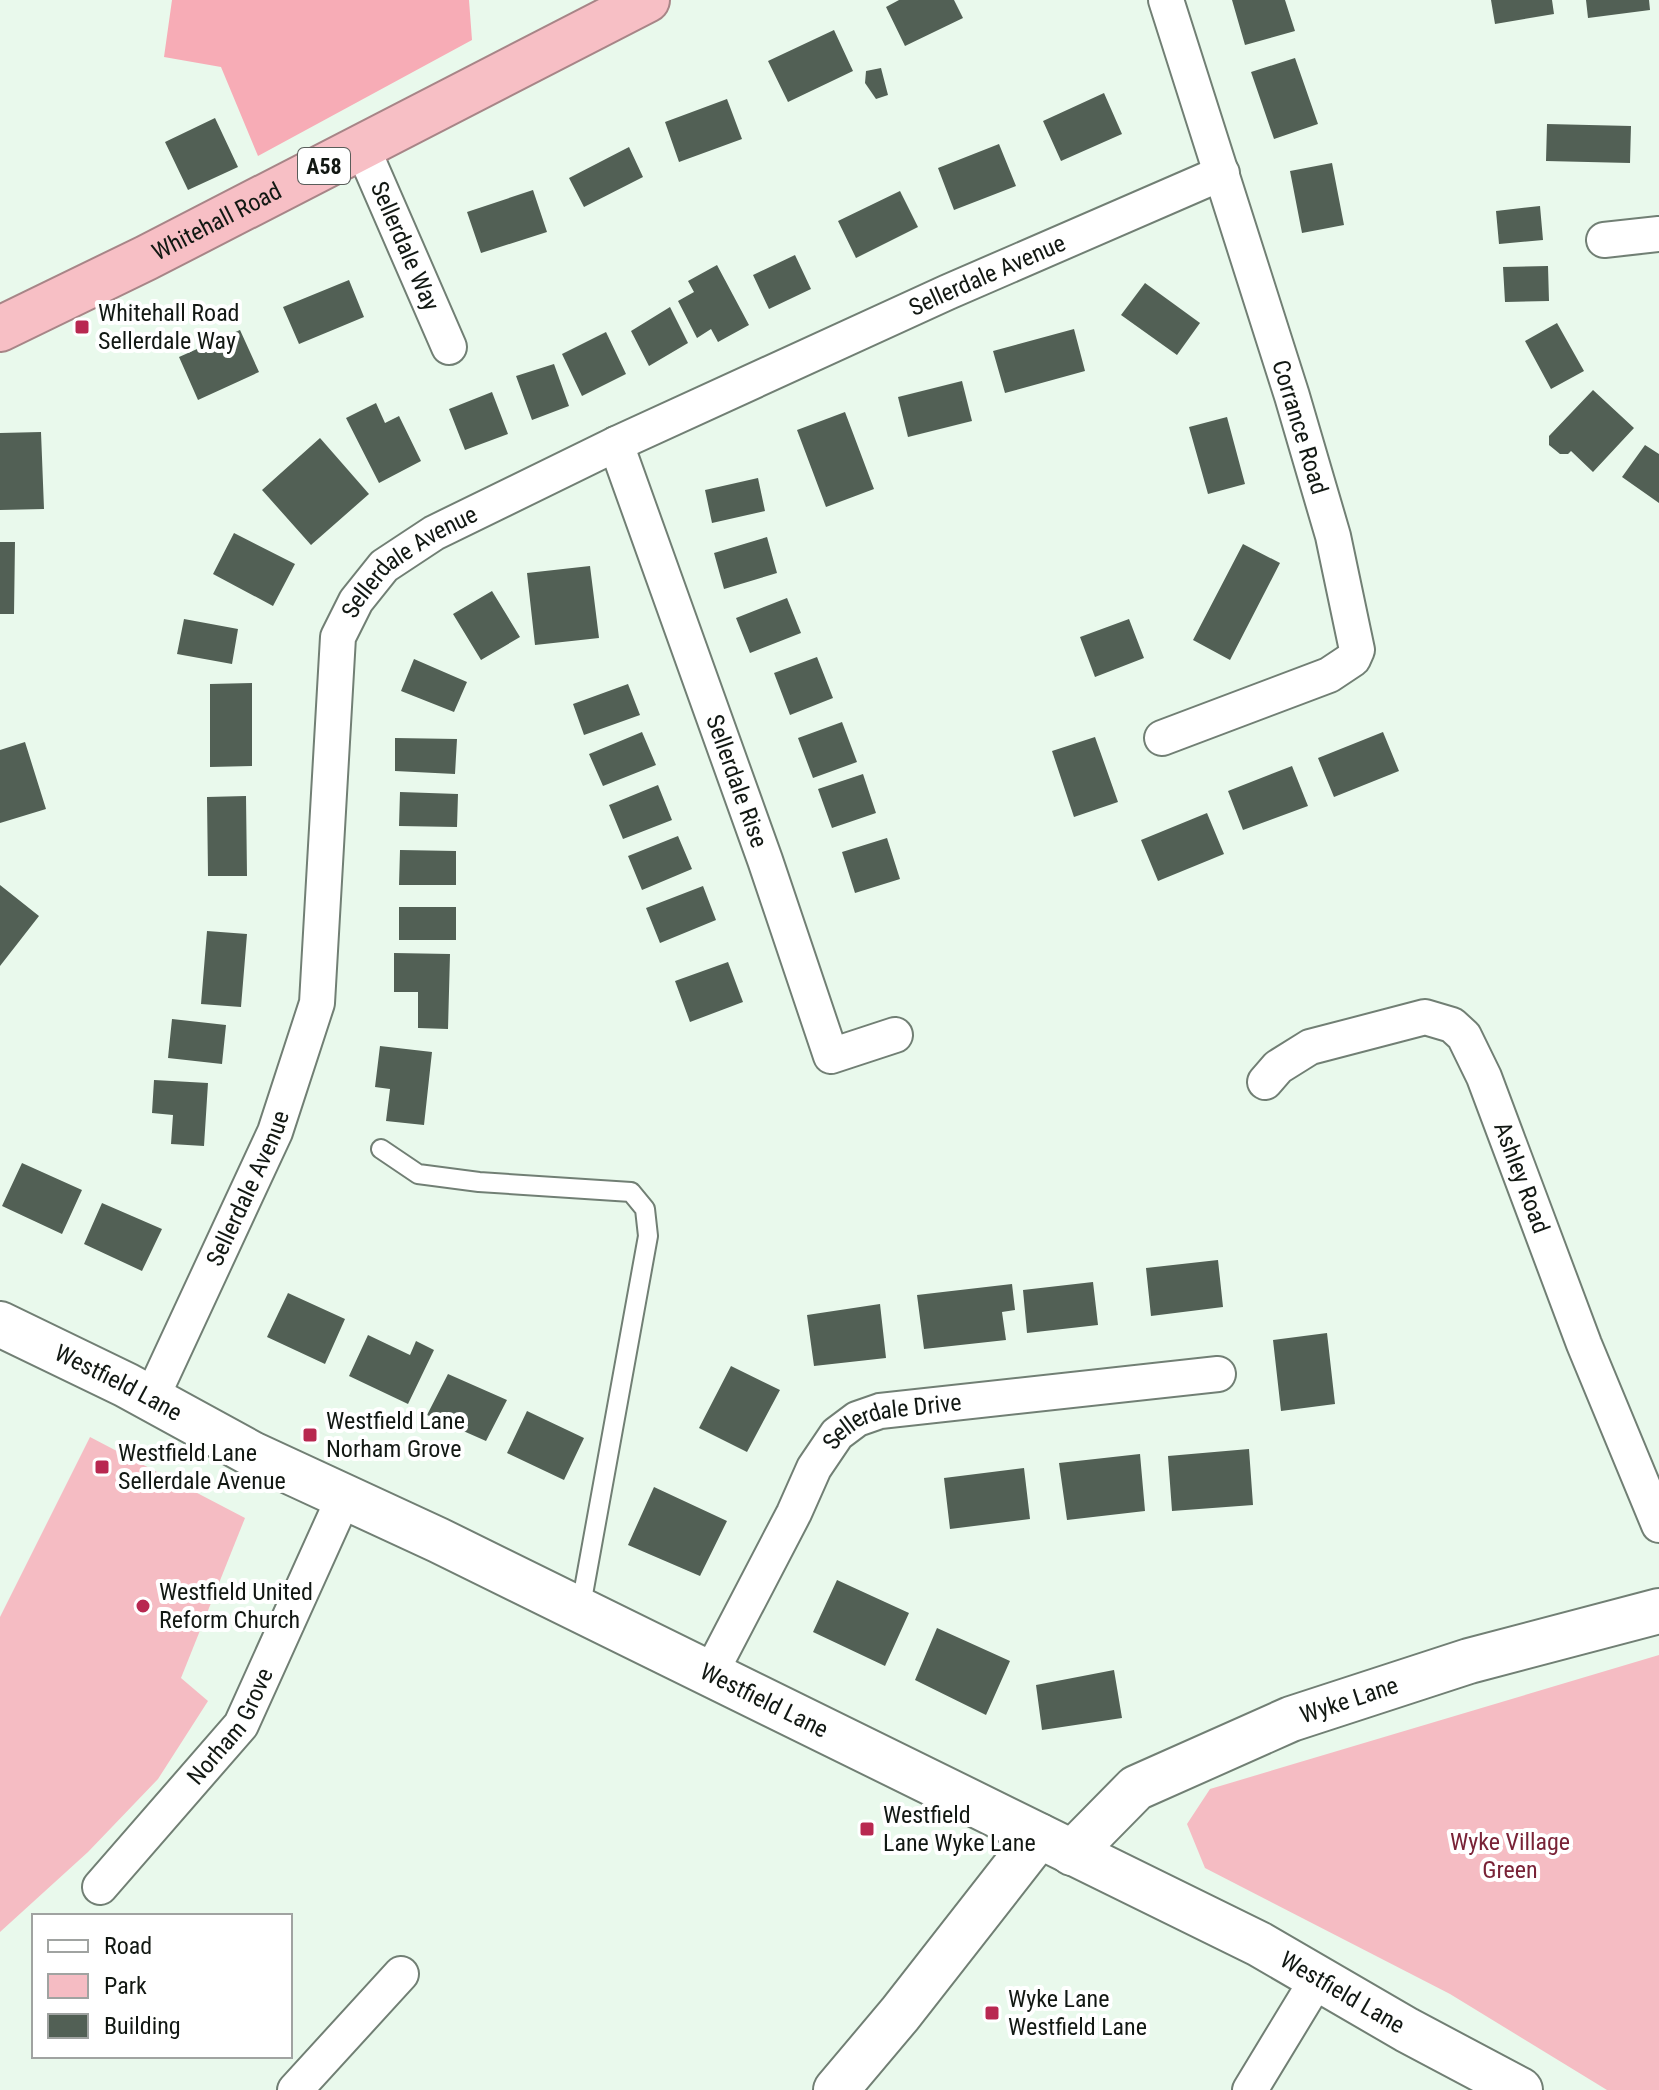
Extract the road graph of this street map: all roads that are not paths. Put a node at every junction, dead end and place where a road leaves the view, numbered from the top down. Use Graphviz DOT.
graph roads {
  1 [pos="647,0"];
  2 [pos="1166,0"];
  3 [pos="362,147"];
  4 [pos="1222,173"];
  5 [pos="1659,234"];
  6 [pos="1604,240"];
  7 [pos="0,329"];
  8 [pos="449,347"];
  9 [pos="616,444"];
  10 [pos="1162,738"];
  11 [pos="895,1035"];
  12 [pos="1265,1082"];
  13 [pos="381,1149"];
  14 [pos="0,1324"];
  15 [pos="1218,1374"];
  16 [pos="151,1399"];
  17 [pos="344,1497"];
  18 [pos="1659,1525"];
  19 [pos="580,1611"];
  20 [pos="1659,1611"];
  21 [pos="709,1676"];
  22 [pos="1056,1845"];
  23 [pos="100,1887"];
  24 [pos="401,1974"];
  25 [pos="1318,1978"];
  26 [pos="295,2090"];
  27 [pos="836,2090"];
  28 [pos="1250,2090"];
  29 [pos="1520,2090"];
  1 -- 3 [label="highway, Whitehall Road / A58"];
  2 -- 4 [label="street, Corrance Road"];
  3 -- 7 [label="highway, Whitehall Road / A58"];
  3 -- 8 [label="street, Sellerdale Way"];
  4 -- 9 [label="street, Sellerdale Avenue"];
  4 -- 10 [label="street, Corrance Road"];
  5 -- 6 [label="street"];
  9 -- 11 [label="street, Sellerdale Rise"];
  9 -- 16 [label="street, Sellerdale Avenue"];
  12 -- 18 [label="street, Ashley Road"];
  13 -- 19 [label="lane"];
  14 -- 16 [label="main road, Westfield Lane"];
  15 -- 21 [label="street, Sellerdale Drive"];
  16 -- 17 [label="main road, Westfield Lane"];
  17 -- 19 [label="main road, Westfield Lane"];
  17 -- 23 [label="street, Norham Grove"];
  19 -- 21 [label="main road, Westfield Lane"];
  20 -- 22 [label="main road, Wyke Lane"];
  21 -- 22 [label="main road, Westfield Lane"];
  22 -- 25 [label="main road, Westfield Lane"];
  22 -- 27 [label="main road, Wyke Lane"];
  24 -- 26 [label="street"];
  25 -- 28 [label="street"];
  25 -- 29 [label="main road, Westfield Lane"];
}
